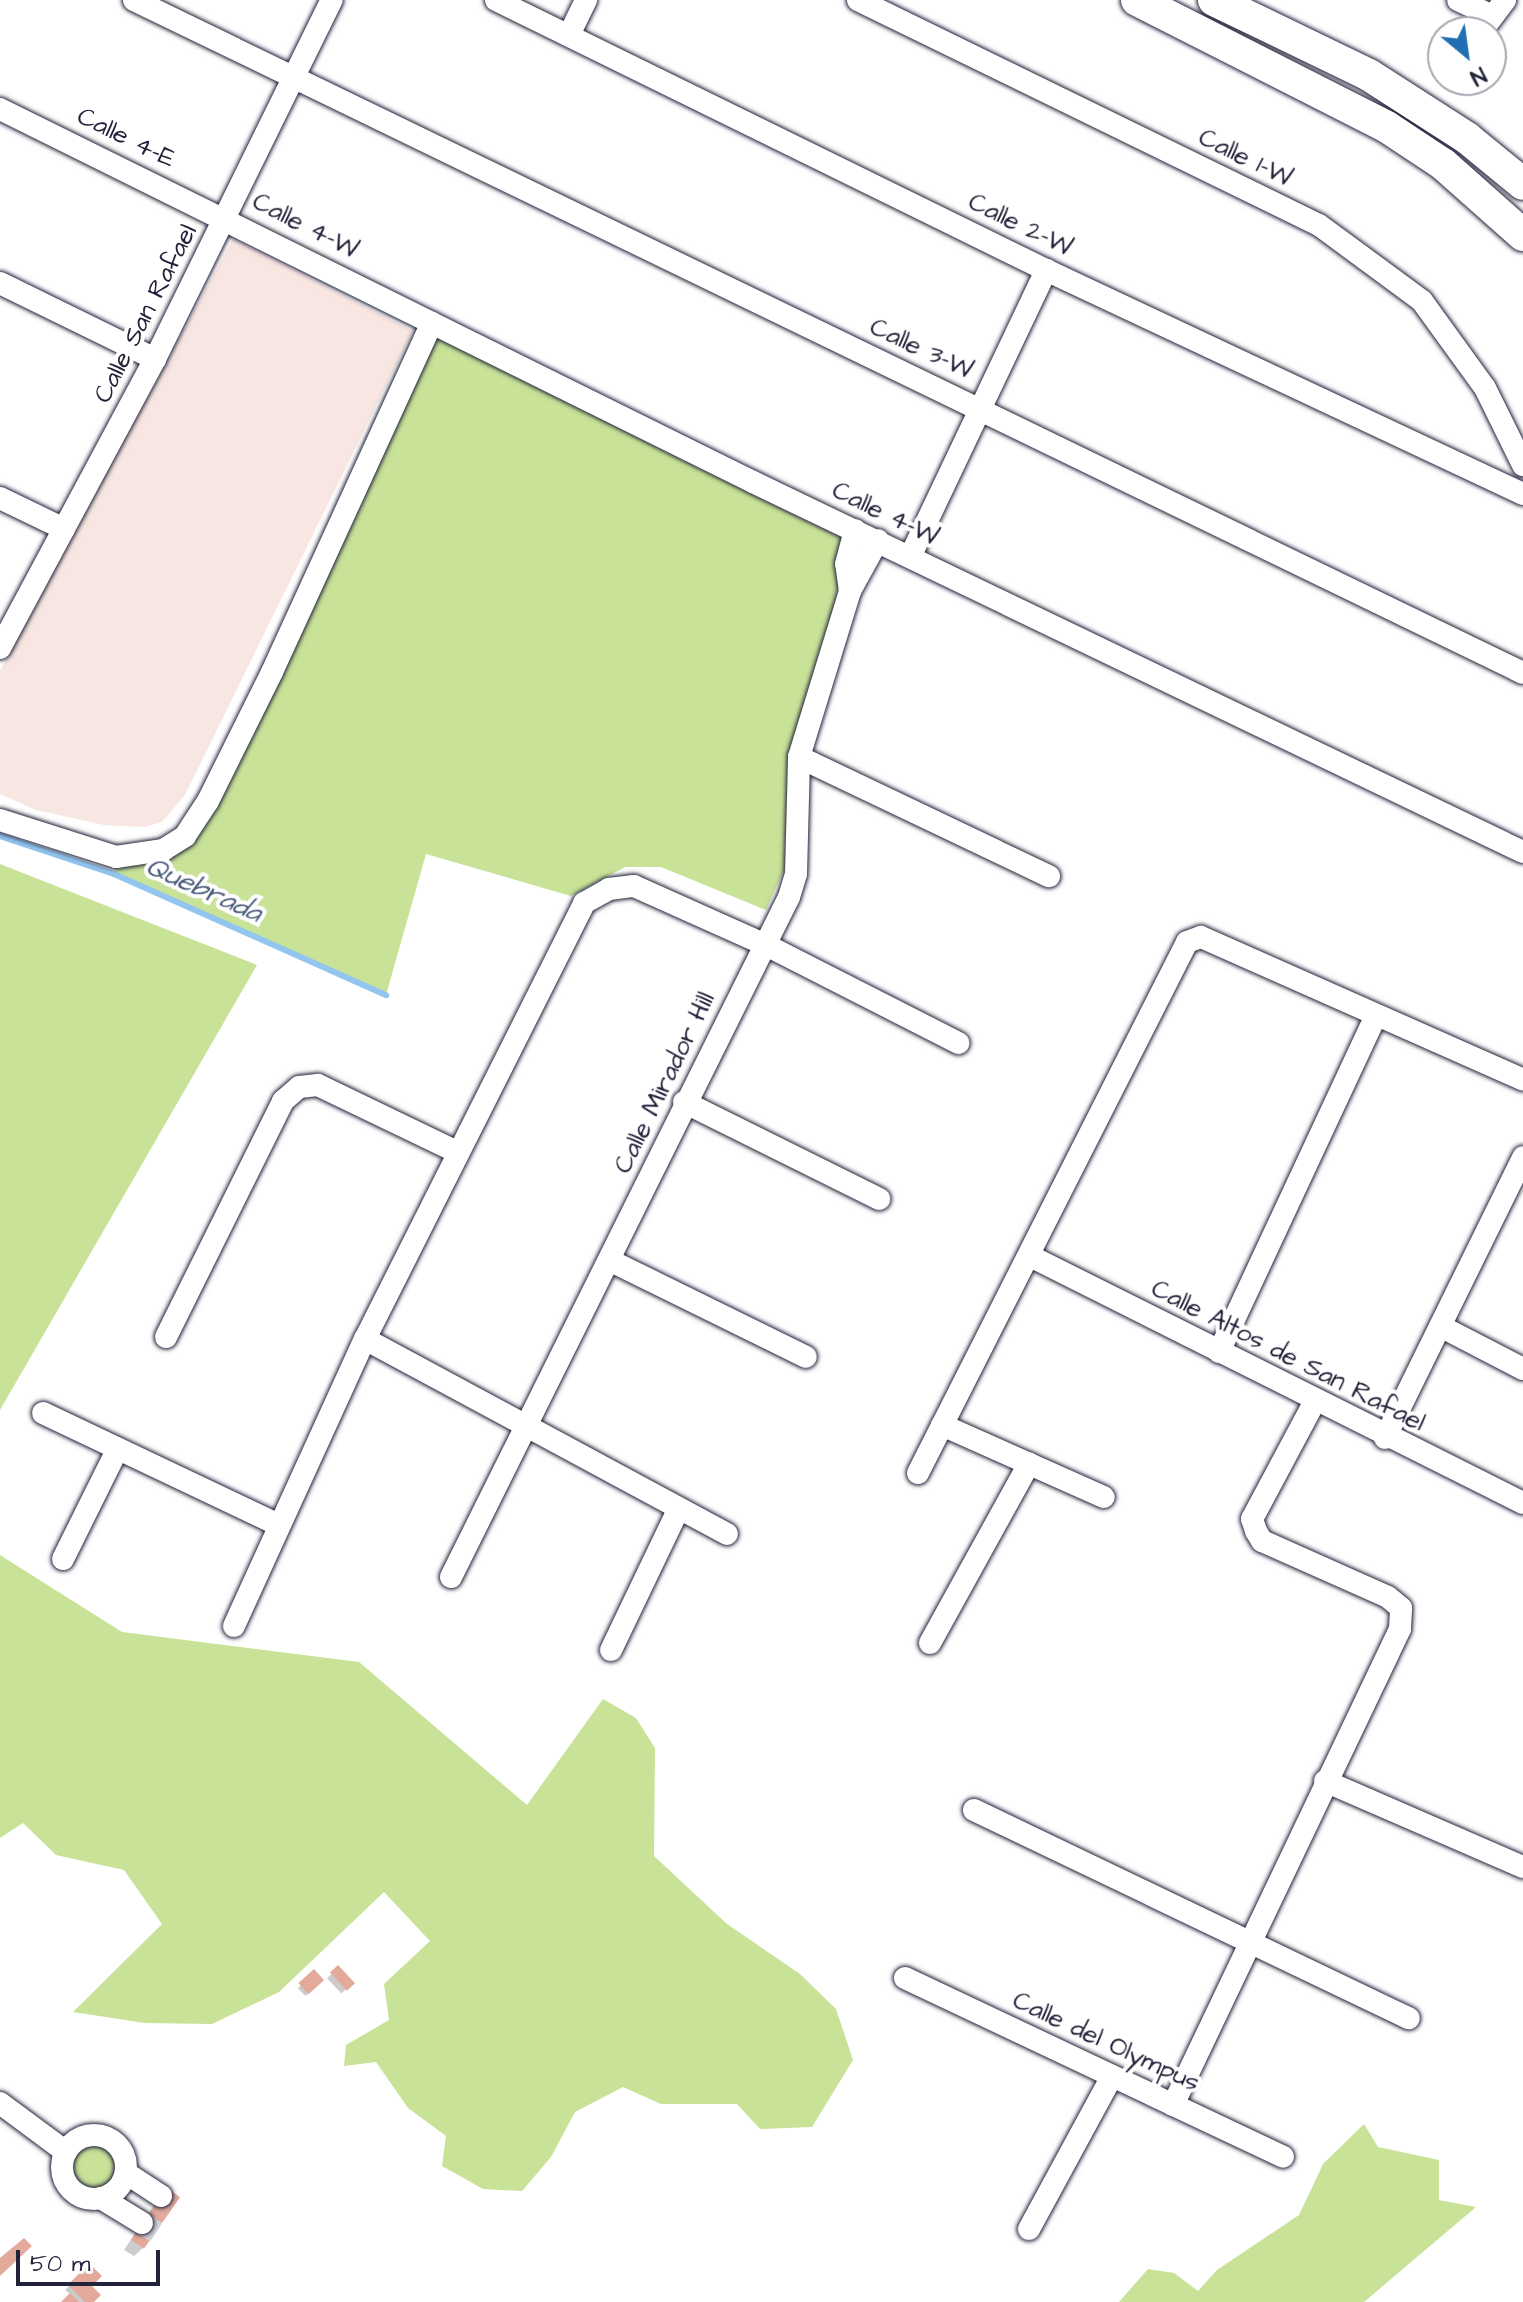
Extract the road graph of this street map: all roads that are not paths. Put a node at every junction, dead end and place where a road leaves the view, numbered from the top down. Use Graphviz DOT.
graph roads {
  1 [pos="134,0"];
  2 [pos="332,0"];
  3 [pos="496,0"];
  4 [pos="586,0"];
  5 [pos="858,0"];
  6 [pos="1137,0"];
  7 [pos="1214,0"];
  8 [pos="1458,0"];
  9 [pos="1493,16"];
  10 [pos="569,35"];
  11 [pos="293,79"];
  12 [pos="0,109"];
  13 [pos="1523,184"];
  14 [pos="227,218"];
  15 [pos="1519,221"];
  16 [pos="1046,270"];
  17 [pos="0,283"];
  18 [pos="432,323"];
  19 [pos="155,359"];
  20 [pos="980,408"];
  21 [pos="1523,465"];
  22 [pos="1523,494"];
  23 [pos="0,498"];
  24 [pos="64,529"];
  25 [pos="855,530"];
  26 [pos="878,540"];
  27 [pos="910,557"];
  28 [pos="850,591"];
  29 [pos="0,648"];
  30 [pos="1523,673"];
  31 [pos="799,757"];
  32 [pos="0,820"];
  33 [pos="1523,852"];
  34 [pos="1049,876"];
  35 [pos="766,945"];
  36 [pos="1375,1018"];
  37 [pos="958,1043"];
  38 [pos="1523,1080"];
  39 [pos="684,1102"];
  40 [pos="457,1152"];
  41 [pos="1523,1157"];
  42 [pos="879,1199"];
  43 [pos="1030,1256"];
  44 [pos="611,1261"];
  45 [pos="1442,1327"];
  46 [pos="166,1337"];
  47 [pos="365,1339"];
  48 [pos="1219,1352"];
  49 [pos="806,1357"];
  50 [pos="1523,1369"];
  51 [pos="1315,1401"];
  52 [pos="43,1413"];
  53 [pos="525,1422"];
  54 [pos="942,1425"];
  55 [pos="1385,1438"];
  56 [pos="117,1450"];
  57 [pos="1029,1464"];
  58 [pos="918,1473"];
  59 [pos="1104,1497"];
  60 [pos="1523,1503"];
  61 [pos="678,1510"];
  62 [pos="279,1525"];
  63 [pos="727,1534"];
  64 [pos="63,1559"];
  65 [pos="451,1577"];
  66 [pos="234,1626"];
  67 [pos="930,1643"];
  68 [pos="611,1650"];
  69 [pos="1325,1781"];
  70 [pos="974,1810"];
  71 [pos="1523,1867"];
  72 [pos="1247,1944"];
  73 [pos="905,1978"];
  74 [pos="1409,2018"];
  75 [pos="1112,2076"];
  76 [pos="0,2103"];
  77 [pos="1173,2105"];
  78 [pos="66,2152"];
  79 [pos="1283,2157"];
  80 [pos="126,2173"];
  81 [pos="161,2196"];
  82 [pos="101,2198"];
  83 [pos="142,2223"];
  84 [pos="1029,2229"];
  1 -- 11 [label="street, Calle 3-W"];
  2 -- 11 [label="street, Calle San Rafael"];
  3 -- 10 [label="street, Calle 2-W"];
  4 -- 10 [label="street"];
  5 -- 21 [label="street, Calle 1-W"];
  6 -- 15 [label="main road"];
  7 -- 13 [label="main road"];
  8 -- 9 [label="street"];
  10 -- 16 [label="street, Calle 2-W"];
  11 -- 14 [label="street, Calle San Rafael"];
  11 -- 20 [label="street, Calle 3-W"];
  12 -- 14 [label="street, Calle 4-E"];
  14 -- 18 [label="street, Calle 4-W"];
  14 -- 19 [label="street, Calle San Rafael"];
  16 -- 20 [label="street"];
  16 -- 22 [label="street, Calle 2-W"];
  17 -- 19 [label="street"];
  18 -- 25 [label="street, Calle 4-W"];
  18 -- 32 [label="street"];
  19 -- 24 [label="street, Calle San Rafael"];
  20 -- 27 [label="street"];
  20 -- 30 [label="street, Calle 3-W"];
  23 -- 24 [label="street"];
  24 -- 29 [label="street, Calle San Rafael"];
  25 -- 26 [label="street, Calle 4-W"];
  25 -- 28 [label="street, Calle Mirador Hill"];
  26 -- 27 [label="street, Calle 4-W"];
  26 -- 28 [label="street, Calle Mirador Hill"];
  27 -- 33 [label="street, Calle 4-W"];
  28 -- 31 [label="street, Calle Mirador Hill"];
  31 -- 34 [label="street"];
  31 -- 35 [label="street, Calle Mirador Hill"];
  35 -- 37 [label="street"];
  35 -- 39 [label="street, Calle Mirador Hill"];
  35 -- 40 [label="street"];
  36 -- 38 [label="street"];
  36 -- 43 [label="street"];
  36 -- 48 [label="street"];
  39 -- 42 [label="street"];
  39 -- 44 [label="street, Calle Mirador Hill"];
  40 -- 46 [label="street"];
  40 -- 47 [label="street"];
  41 -- 45 [label="street"];
  43 -- 48 [label="street, Calle Altos de San Rafael"];
  43 -- 54 [label="street"];
  44 -- 49 [label="street"];
  44 -- 53 [label="street, Calle Mirador Hill"];
  45 -- 50 [label="street"];
  45 -- 55 [label="street"];
  47 -- 53 [label="street"];
  47 -- 62 [label="street"];
  48 -- 51 [label="street, Calle Altos de San Rafael"];
  51 -- 55 [label="street, Calle Altos de San Rafael"];
  51 -- 69 [label="street"];
  52 -- 56 [label="street"];
  53 -- 61 [label="street"];
  53 -- 65 [label="street, Calle Mirador Hill"];
  54 -- 57 [label="street"];
  54 -- 58 [label="street"];
  55 -- 60 [label="street, Calle Altos de San Rafael"];
  56 -- 62 [label="street"];
  56 -- 64 [label="street"];
  57 -- 59 [label="street"];
  57 -- 67 [label="street"];
  61 -- 63 [label="street"];
  61 -- 68 [label="street"];
  62 -- 66 [label="street"];
  69 -- 71 [label="street"];
  69 -- 72 [label="street"];
  70 -- 72 [label="street"];
  72 -- 74 [label="street"];
  72 -- 77 [label="street"];
  73 -- 75 [label="street, Calle del Olympus"];
  75 -- 77 [label="street, Calle del Olympus"];
  75 -- 84 [label="street"];
  76 -- 78 [label="street"];
  77 -- 79 [label="street, Calle del Olympus"];
  78 -- 80 [label="street"];
  78 -- 82 [label="street"];
  80 -- 81 [label="street"];
  80 -- 82 [label="street"];
  82 -- 83 [label="street"];
}
